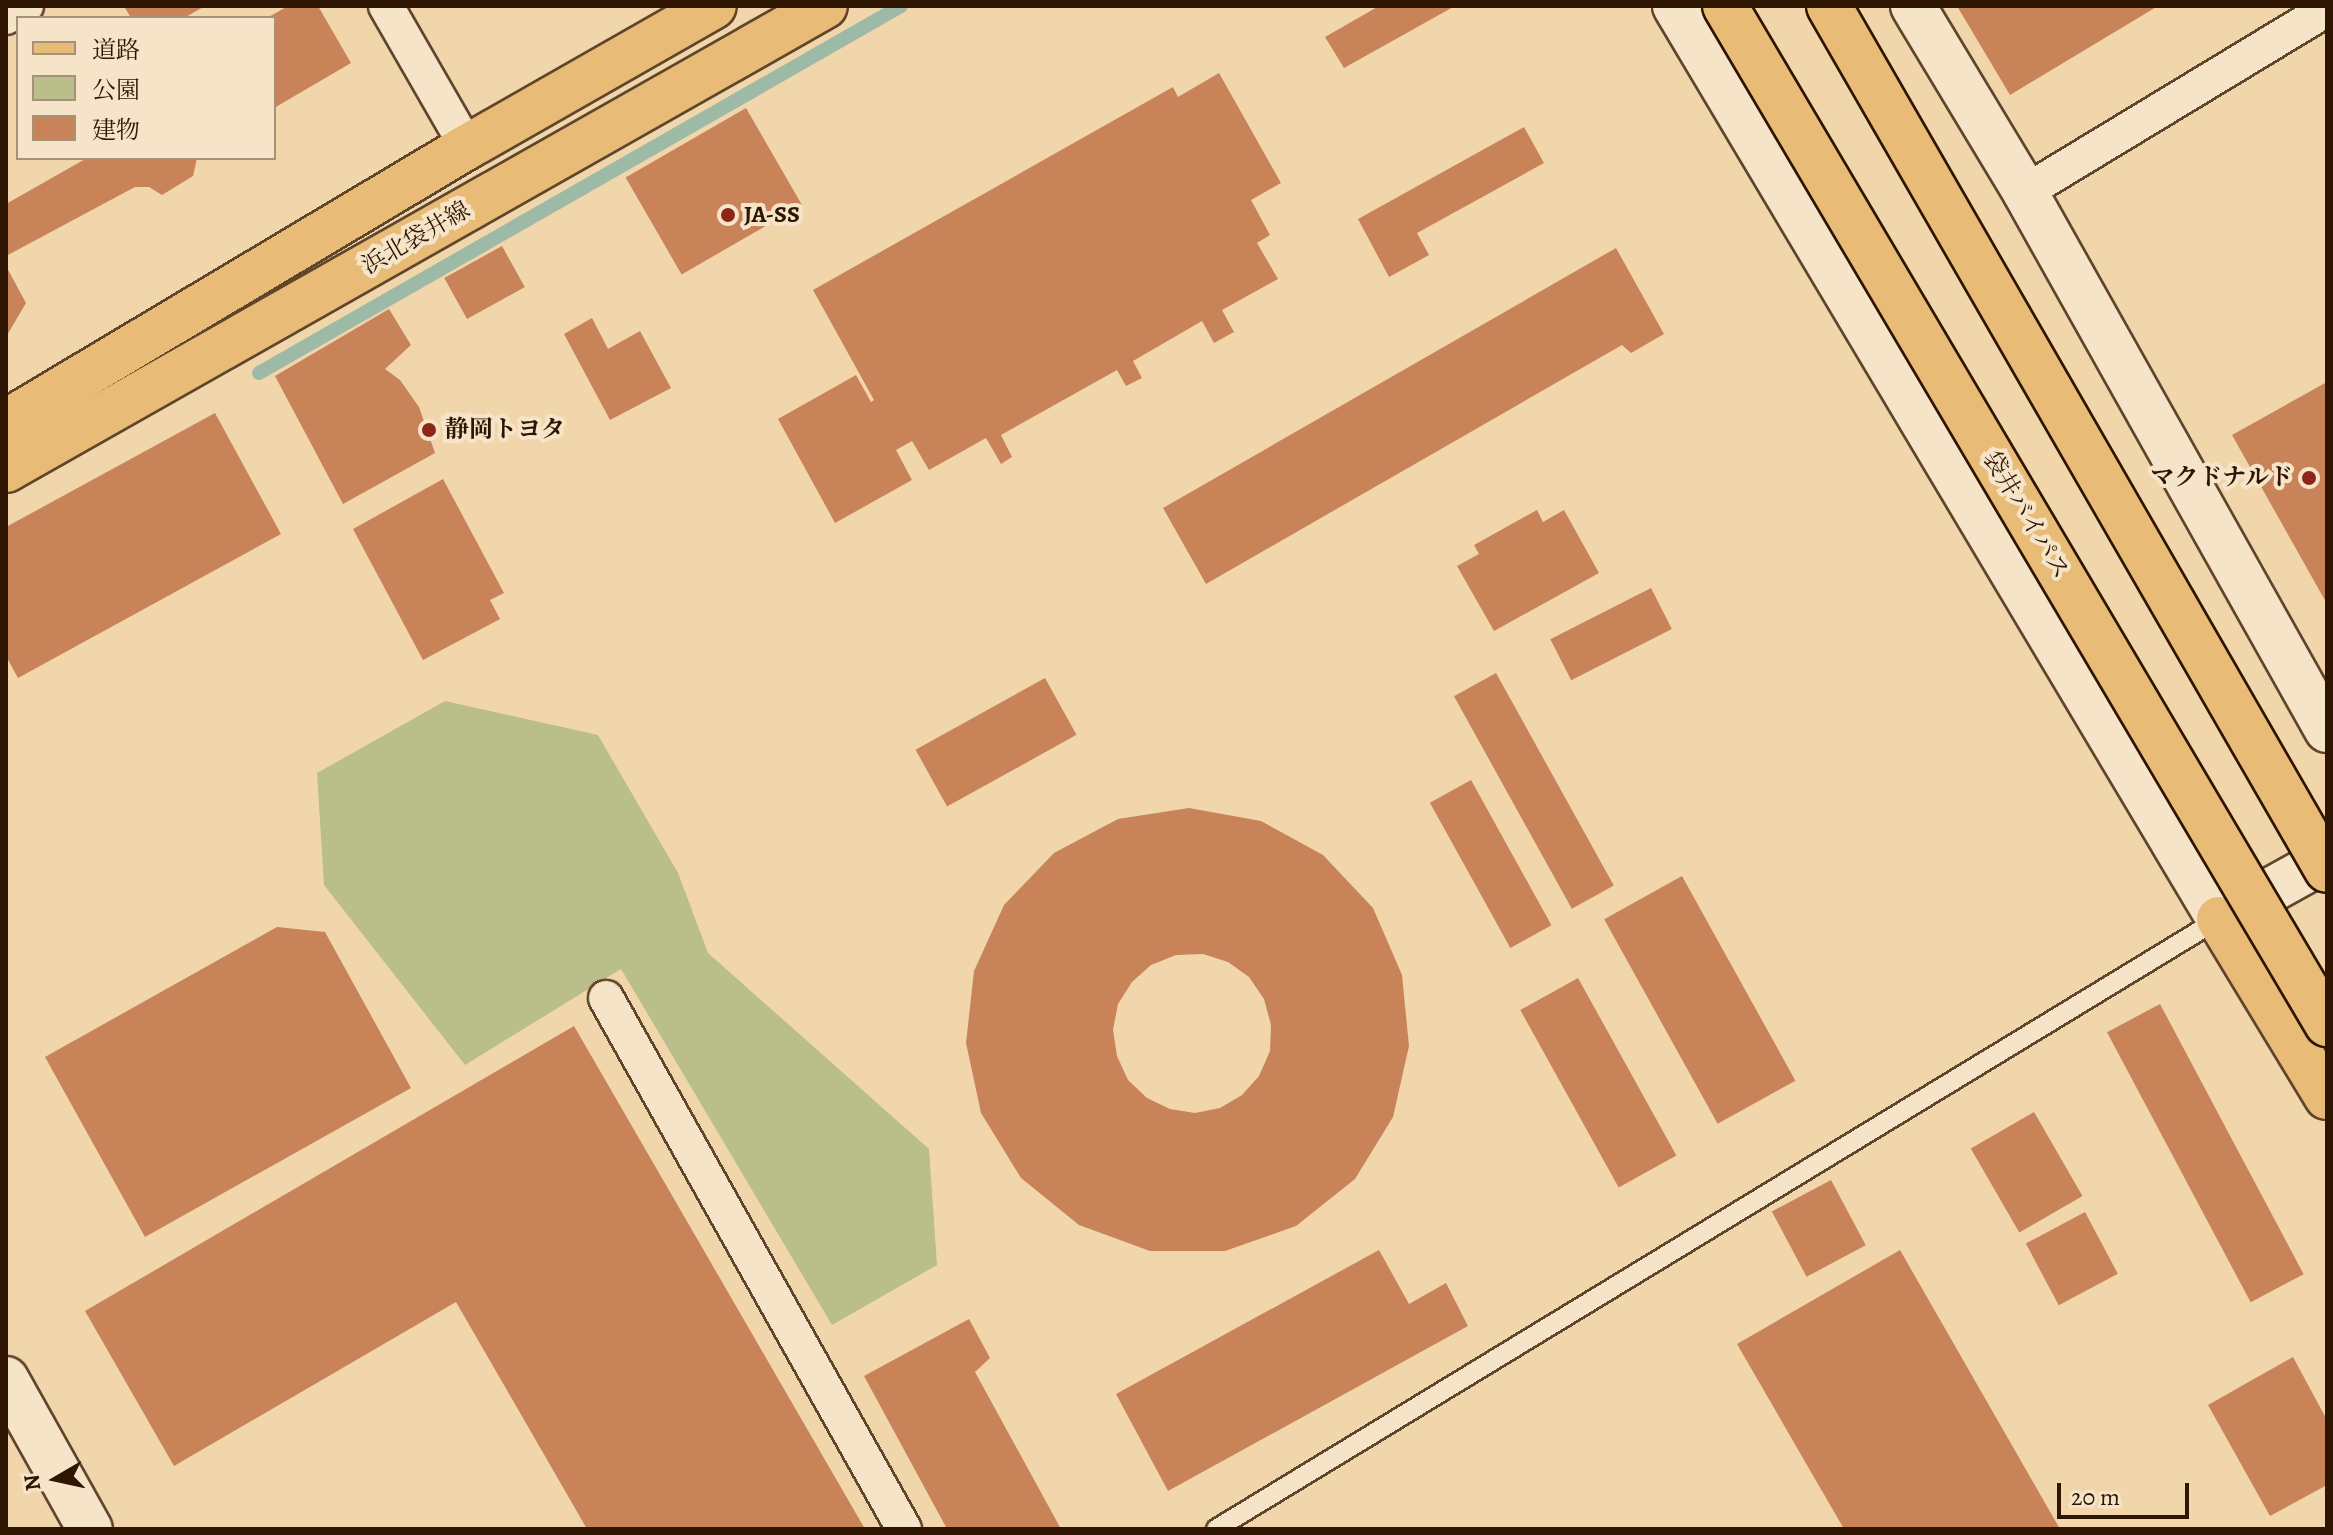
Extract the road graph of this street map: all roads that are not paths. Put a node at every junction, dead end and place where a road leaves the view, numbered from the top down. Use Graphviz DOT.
graph roads {
  1 [pos="386,6"];
  2 [pos="714,6"];
  3 [pos="825,6"];
  4 [pos="1675,6"];
  5 [pos="1725,6"];
  6 [pos="1829,6"];
  7 [pos="1913,6"];
  8 [pos="2327,9"];
  9 [pos="467,147"];
  10 [pos="2025,192"];
  11 [pos="6,422"];
  12 [pos="6,470"];
  13 [pos="2327,730"];
  14 [pos="2327,859"];
  15 [pos="2327,870"];
  16 [pos="2219,919"];
  17 [pos="606,998"];
  18 [pos="2327,1024"];
  19 [pos="2327,1097"];
  20 [pos="6,1379"];
  21 [pos="90,1529"];
  22 [pos="904,1529"];
  23 [pos="1216,1529"];
  1 -- 9 [label="street"];
  2 -- 9 [label="main road"];
  3 -- 12 [label="main road, 浜北袋井線"];
  4 -- 16 [label="street"];
  5 -- 18 [label="main road, 袋井バイパス, bridge"];
  6 -- 15 [label="main road, bridge"];
  7 -- 10 [label="street"];
  8 -- 10 [label="street"];
  9 -- 11 [label="main road"];
  10 -- 13 [label="street"];
  14 -- 16 [label="street"];
  16 -- 19 [label="main road"];
  16 -- 23 [label="lane"];
  17 -- 22 [label="street"];
  20 -- 21 [label="street"];
}
